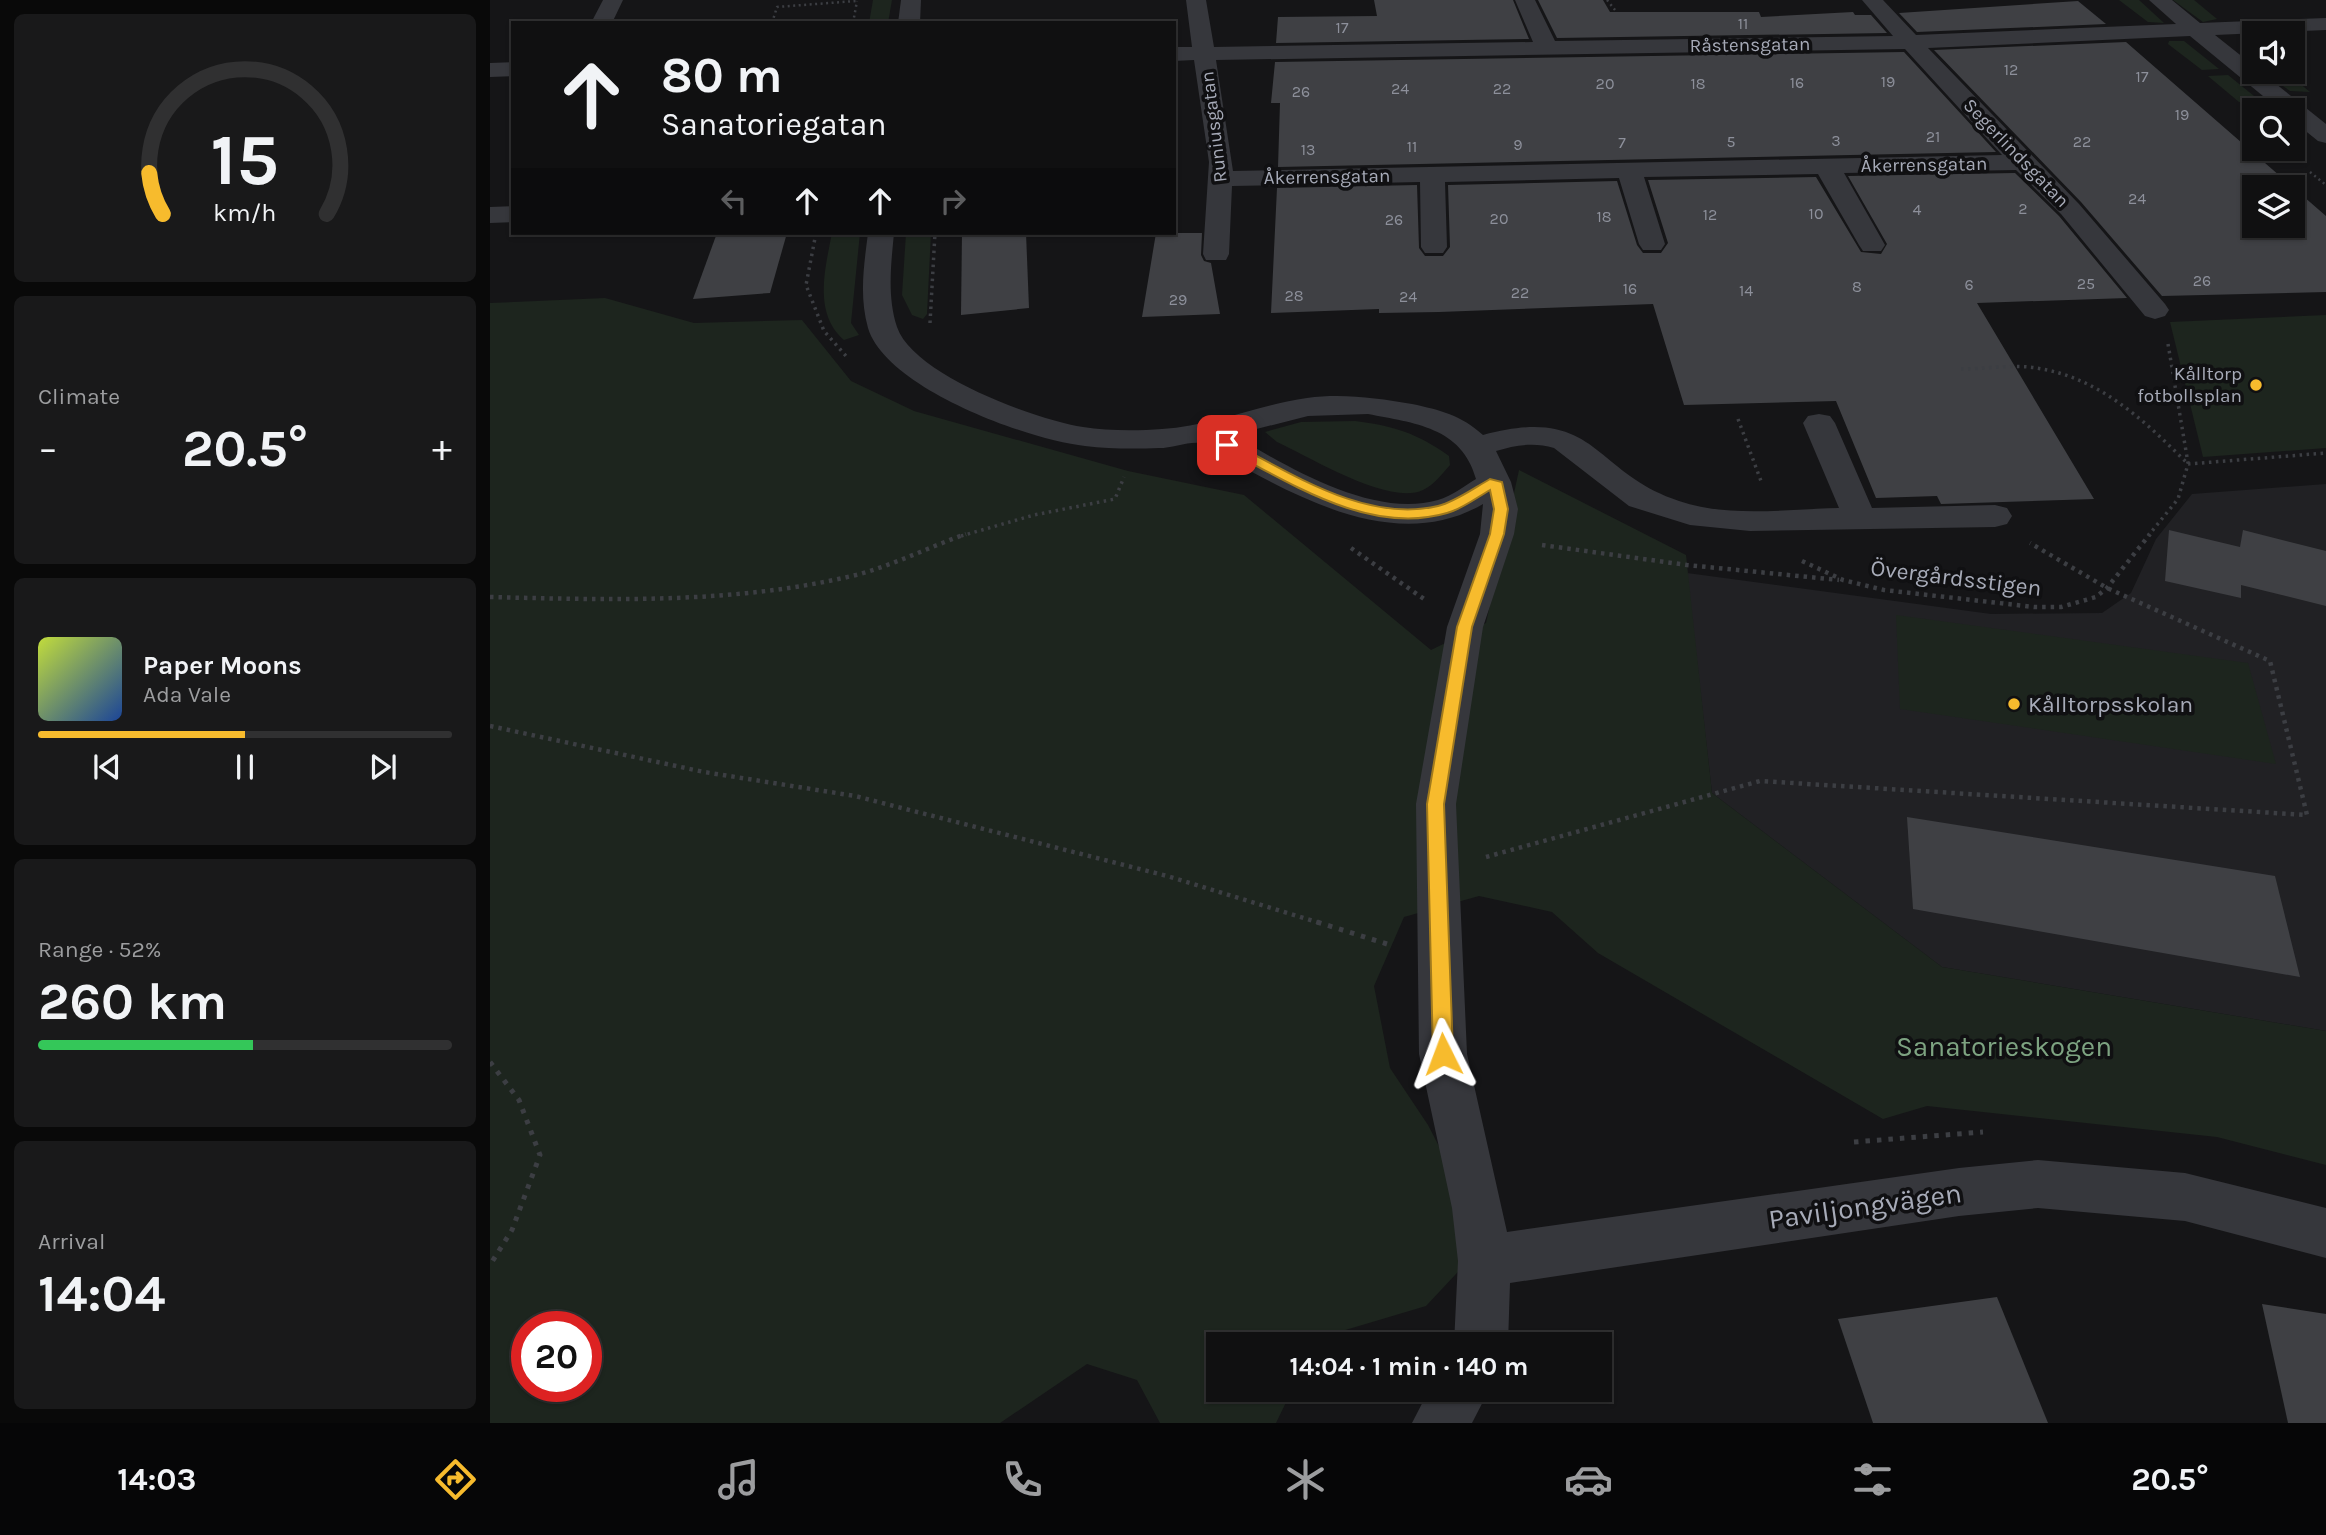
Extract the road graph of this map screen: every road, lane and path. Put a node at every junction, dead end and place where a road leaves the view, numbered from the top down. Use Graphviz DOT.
graph roads {
  1 [pos="613,0"];
  2 [pos="911,0"];
  3 [pos="1196,0"];
  4 [pos="1525,0"];
  5 [pos="1872,0"];
  6 [pos="2158,0"];
  7 [pos="857,1"];
  8 [pos="602,21"];
  9 [pos="773,21"];
  10 [pos="853,21"];
  11 [pos="909,21"];
  12 [pos="2326,24"];
  13 [pos="2199,31"];
  14 [pos="1910,42"];
  15 [pos="1547,48"];
  16 [pos="1205,53"];
  17 [pos="1176,54"];
  18 [pos="511,69"];
  19 [pos="490,70"];
  20 [pos="2326,136"];
  21 [pos="2022,162"];
  22 [pos="1826,167"];
  23 [pos="1630,172"];
  24 [pos="1432,175"];
  25 [pos="1223,179"];
  26 [pos="511,214"];
  27 [pos="490,215"];
  28 [pos="881,235"];
  29 [pos="935,235"];
  30 [pos="1652,244"];
  31 [pos="1872,245"];
  32 [pos="1434,247"];
  33 [pos="1216,254"];
  34 [pos="2155,310"];
  35 [pos="1961,369"];
  36 [pos="945,388"];
  37 [pos="1738,419"];
  38 [pos="1819,423"];
  39 [pos="1206,433"];
  40 [pos="1477,446"];
  41 [pos="2326,453"];
  42 [pos="2188,464"];
  43 [pos="1129,465"];
  44 [pos="1495,482"];
  45 [pos="1990,516"];
  46 [pos="1860,519"];
  47 [pos="1775,520"];
  48 [pos="1742,521"];
  49 [pos="1497,534"];
  50 [pos="1843,580"];
  51 [pos="2107,588"];
  52 [pos="490,597"];
  53 [pos="490,726"];
  54 [pos="1437,871"];
  55 [pos="1438,960"];
  56 [pos="490,1062"];
  57 [pos="2326,1233"];
  58 [pos="1484,1261"];
  59 [pos="490,1265"];
  60 [pos="1481,1332"];
  61 [pos="1453,1402"];
  62 [pos="1440,1423"];
  1 -- 8 [label="street"];
  2 -- 11 [label="street"];
  3 -- 16 [label="street, Runiusgatan"];
  4 -- 15 [label="street"];
  5 -- 14 [label="street, Segerlindsgatan"];
  6 -- 13 [label="street"];
  7 -- 9 [label="path"];
  7 -- 10 [label="path"];
  12 -- 13 [label="street, Råstensgatan"];
  13 -- 14 [label="street, Råstensgatan"];
  13 -- 20 [label="street"];
  14 -- 15 [label="street, Råstensgatan"];
  14 -- 21 [label="street, Segerlindsgatan"];
  15 -- 16 [label="street, Råstensgatan"];
  16 -- 17 [label="street, Råstensgatan"];
  16 -- 25 [label="street, Runiusgatan"];
  18 -- 19 [label="street"];
  21 -- 22 [label="street, Åkerrensgatan"];
  21 -- 34 [label="street, Segerlindsgatan"];
  22 -- 23 [label="street, Åkerrensgatan"];
  22 -- 31 [label="street, Åkerrensgatan"];
  23 -- 24 [label="street, Åkerrensgatan"];
  23 -- 30 [label="street"];
  24 -- 25 [label="street, Åkerrensgatan"];
  24 -- 32 [label="street"];
  25 -- 33 [label="street, Runiusgatan"];
  26 -- 27 [label="street"];
  28 -- 36 [label="street"];
  29 -- 36 [label="path"];
  34 -- 42 [label="path"];
  35 -- 42 [label="path"];
  36 -- 39 [label="street"];
  37 -- 47 [label="path"];
  38 -- 46 [label="street"];
  39 -- 40 [label="street"];
  39 -- 44 [label="street"];
  40 -- 44 [label="street"];
  40 -- 48 [label="street"];
  41 -- 42 [label="path"];
  42 -- 51 [label="path, Övergårdsstigen"];
  43 -- 52 [label="path"];
  44 -- 49 [label="street"];
  45 -- 46 [label="street"];
  45 -- 51 [label="path"];
  46 -- 47 [label="street"];
  47 -- 48 [label="street"];
  48 -- 50 [label="path, Övergårdsstigen"];
  49 -- 50 [label="path, Övergårdsstigen"];
  49 -- 54 [label="street"];
  50 -- 51 [label="path, Övergårdsstigen"];
  51 -- 54 [label="path"];
  53 -- 55 [label="path"];
  54 -- 55 [label="street"];
  55 -- 58 [label="street"];
  56 -- 59 [label="path"];
  57 -- 58 [label="street, Paviljongvägen"];
  58 -- 60 [label="street"];
  61 -- 62 [label="street"];
}
